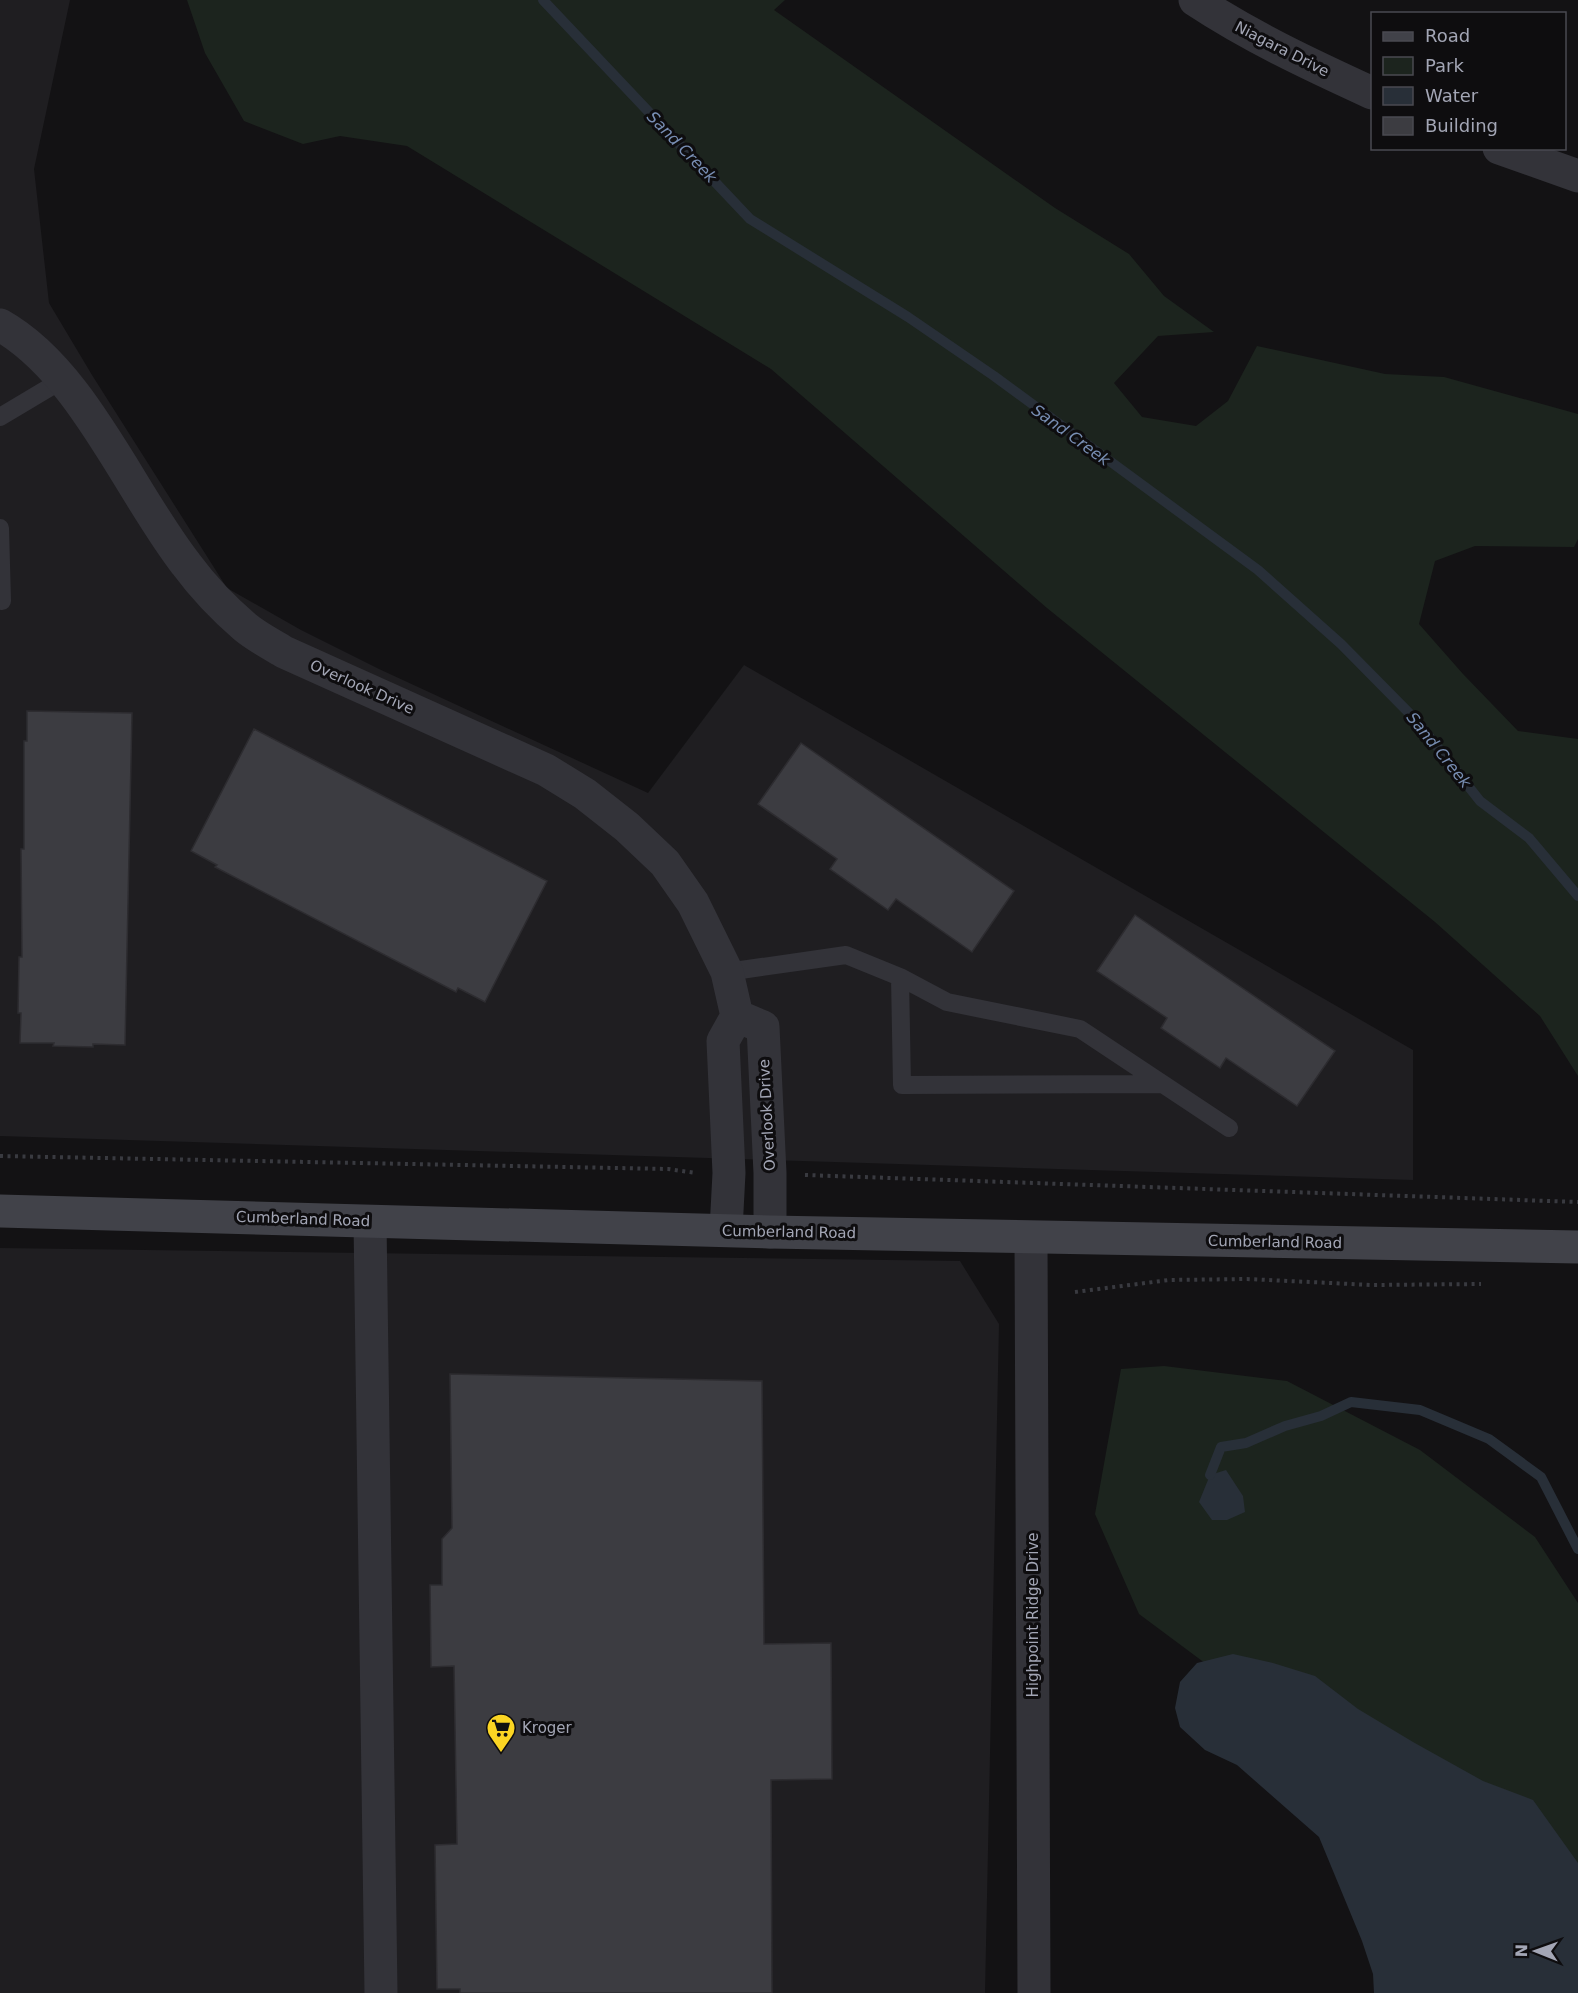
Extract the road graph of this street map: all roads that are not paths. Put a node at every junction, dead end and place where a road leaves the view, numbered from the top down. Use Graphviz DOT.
graph roads {
  1 [pos="1195,0"];
  2 [pos="1371,93"];
  3 [pos="1505,150"];
  4 [pos="1578,176"];
  5 [pos="0,325"];
  6 [pos="62,380"];
  7 [pos="0,417"];
  8 [pos="0,528"];
  9 [pos="2,601"];
  10 [pos="727,972"];
  11 [pos="900,977"];
  12 [pos="737,1016"];
  13 [pos="1162,1084"];
  14 [pos="1229,1128"];
  15 [pos="0,1211"];
  16 [pos="370,1221"];
  17 [pos="726,1230"];
  18 [pos="770,1232"];
  19 [pos="1031,1238"];
  20 [pos="1578,1248"];
  21 [pos="381,1993"];
  22 [pos="1034,1993"];
  1 -- 2 [label="street, Niagara Drive"];
  3 -- 4 [label="street"];
  5 -- 6 [label="street, Overlook Drive"];
  6 -- 7 [label="lane"];
  6 -- 10 [label="street, Overlook Drive"];
  8 -- 9 [label="lane"];
  10 -- 11 [label="lane"];
  10 -- 12 [label="street, Overlook Drive"];
  11 -- 13 [label="lane"];
  11 -- 13 [label="lane"];
  12 -- 17 [label="street"];
  12 -- 18 [label="street, Overlook Drive"];
  13 -- 14 [label="lane"];
  15 -- 16 [label="main road, Cumberland Road"];
  16 -- 17 [label="main road, Cumberland Road"];
  16 -- 21 [label="street"];
  17 -- 18 [label="main road, Cumberland Road"];
  18 -- 19 [label="main road, Cumberland Road"];
  19 -- 20 [label="main road, Cumberland Road"];
  19 -- 22 [label="street, Highpoint Ridge Drive"];
}
